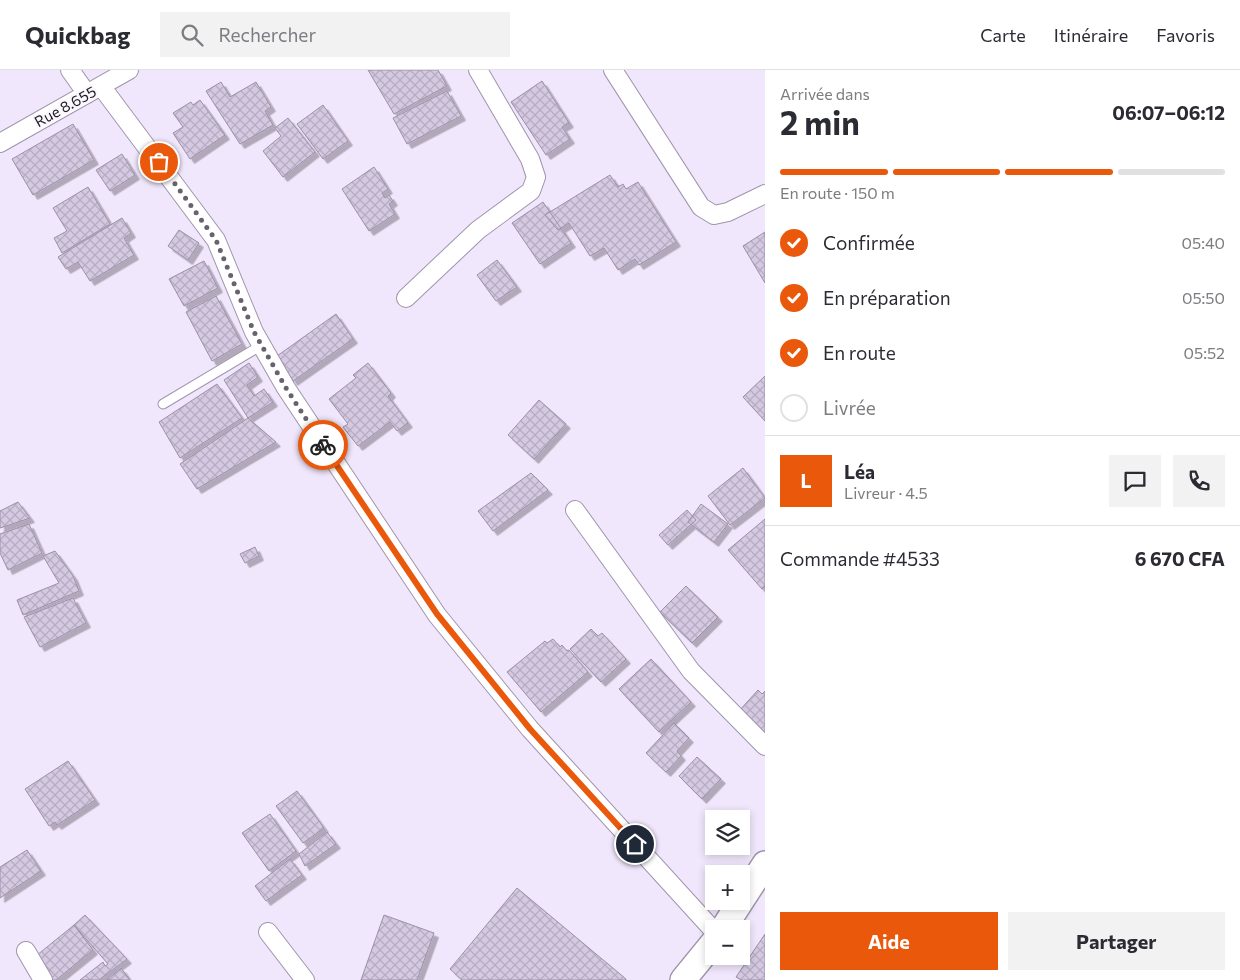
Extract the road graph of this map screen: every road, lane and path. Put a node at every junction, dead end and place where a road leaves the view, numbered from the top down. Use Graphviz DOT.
graph roads {
  1 [pos="70,70"];
  2 [pos="130,70"];
  3 [pos="478,70"];
  4 [pos="613,70"];
  5 [pos="94,90"];
  6 [pos="0,143"];
  7 [pos="765,194"];
  8 [pos="406,298"];
  9 [pos="262,345"];
  10 [pos="163,404"];
  11 [pos="575,510"];
  12 [pos="765,746"];
  13 [pos="765,864"];
  14 [pos="750,887"];
  15 [pos="705,920"];
  16 [pos="268,932"];
  17 [pos="26,951"];
  18 [pos="705,953"];
  19 [pos="43,980"];
  20 [pos="305,980"];
  21 [pos="683,980"];
  1 -- 5 [label="street"];
  2 -- 5 [label="street, Rue 8.655"];
  3 -- 8 [label="street"];
  4 -- 7 [label="street"];
  5 -- 6 [label="street, Rue 8.655"];
  5 -- 9 [label="street"];
  9 -- 10 [label="lane"];
  9 -- 15 [label="street"];
  11 -- 12 [label="street"];
  13 -- 14 [label="main road"];
  16 -- 20 [label="street"];
  17 -- 19 [label="street"];
  18 -- 21 [label="main road"];
}
